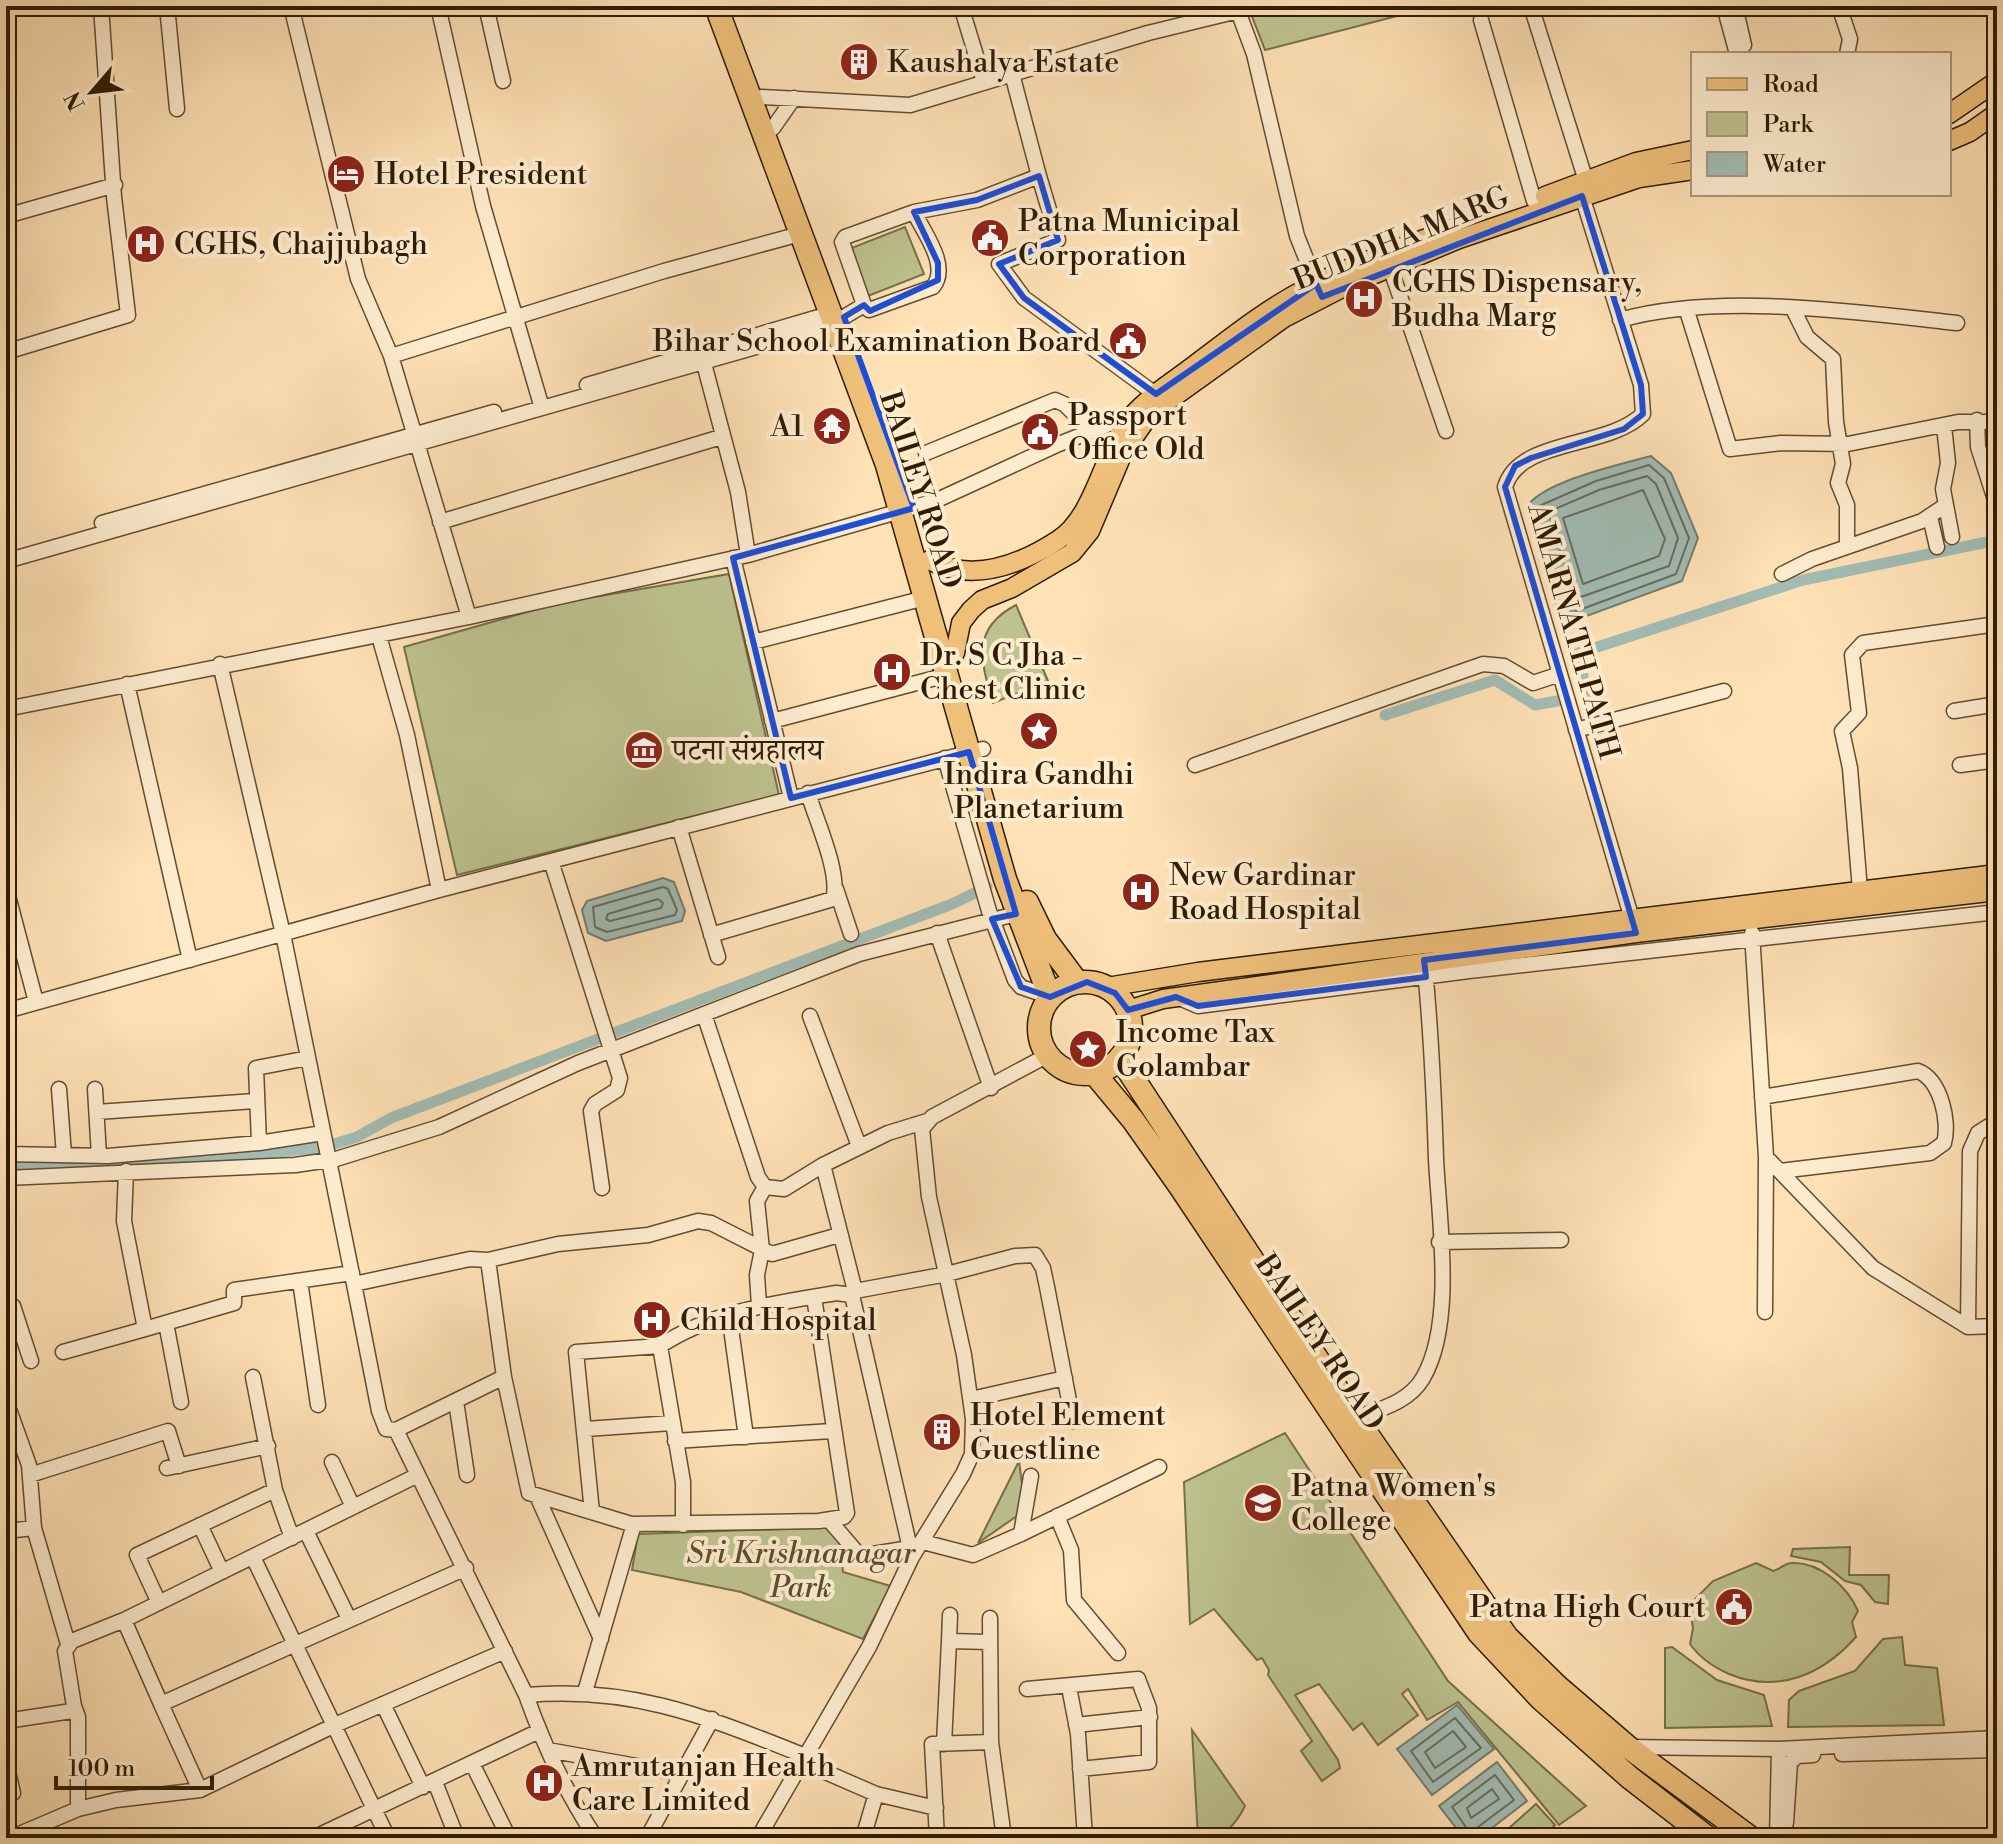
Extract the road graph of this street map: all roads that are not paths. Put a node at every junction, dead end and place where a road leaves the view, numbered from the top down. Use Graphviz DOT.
graph roads {
  1 [pos="101,6"];
  2 [pos="167,6"];
  3 [pos="291,6"];
  4 [pos="438,6"];
  5 [pos="486,6"];
  6 [pos="716,6"];
  7 [pos="729,6"];
  8 [pos="961,6"];
  9 [pos="1531,6"];
  10 [pos="1724,6"];
  11 [pos="1735,6"];
  12 [pos="1839,6"];
  13 [pos="1481,20"];
  14 [pos="1736,52"];
  15 [pos="1746,52"];
  16 [pos="1847,52"];
  17 [pos="1012,74"];
  18 [pos="503,81"];
  19 [pos="1997,81"];
  20 [pos="984,82"];
  21 [pos="761,97"];
  22 [pos="794,98"];
  23 [pos="1997,100"];
  24 [pos="177,109"];
  25 [pos="1951,113"];
  26 [pos="1997,113"];
  27 [pos="773,128"];
  28 [pos="1951,128"];
  29 [pos="1951,140"];
  30 [pos="1691,151"];
  31 [pos="1691,160"];
  32 [pos="1647,168"];
  33 [pos="1691,170"];
  34 [pos="1039,176"];
  35 [pos="115,185"];
  36 [pos="1584,189"];
  37 [pos="1534,201"];
  38 [pos="914,212"];
  39 [pos="6,216"];
  40 [pos="800,234"];
  41 [pos="1390,267"];
  42 [pos="1319,290"];
  43 [pos="864,305"];
  44 [pos="1793,309"];
  45 [pos="1687,311"];
  46 [pos="515,316"];
  47 [pos="835,319"];
  48 [pos="1620,320"];
  49 [pos="1957,323"];
  50 [pos="6,352"];
  51 [pos="391,356"];
  52 [pos="702,357"];
  53 [pos="1161,398"];
  54 [pos="545,402"];
  55 [pos="1132,415"];
  56 [pos="1977,420"];
  57 [pos="1997,422"];
  58 [pos="1944,426"];
  59 [pos="1092,431"];
  60 [pos="1446,431"];
  61 [pos="721,437"];
  62 [pos="417,438"];
  63 [pos="1841,444"];
  64 [pos="926,453"];
  65 [pos="1991,464"];
  66 [pos="1996,499"];
  67 [pos="1946,505"];
  68 [pos="908,510"];
  69 [pos="1930,517"];
  70 [pos="440,522"];
  71 [pos="1952,537"];
  72 [pos="1847,546"];
  73 [pos="1937,547"];
  74 [pos="26,550"];
  75 [pos="6,551"];
  76 [pos="740,557"];
  77 [pos="929,560"];
  78 [pos="6,561"];
  79 [pos="1782,574"];
  80 [pos="925,598"];
  81 [pos="469,617"];
  82 [pos="1997,624"];
  83 [pos="379,636"];
  84 [pos="753,642"];
  85 [pos="955,653"];
  86 [pos="220,664"];
  87 [pos="1560,674"];
  88 [pos="947,675"];
  89 [pos="127,684"];
  90 [pos="1724,691"];
  91 [pos="1997,704"];
  92 [pos="6,709"];
  93 [pos="1954,711"];
  94 [pos="772,721"];
  95 [pos="1576,730"];
  96 [pos="976,751"];
  97 [pos="945,758"];
  98 [pos="1997,760"];
  99 [pos="1195,765"];
  100 [pos="1960,765"];
  101 [pos="808,793"];
  102 [pos="791,798"];
  103 [pos="679,827"];
  104 [pos="551,861"];
  105 [pos="1997,874"];
  106 [pos="6,888"];
  107 [pos="836,888"];
  108 [pos="439,890"];
  109 [pos="1860,890"];
  110 [pos="1997,891"];
  111 [pos="1997,912"];
  112 [pos="1016,914"];
  113 [pos="991,915"];
  114 [pos="1751,920"];
  115 [pos="1633,925"];
  116 [pos="937,933"];
  117 [pos="283,934"];
  118 [pos="851,934"];
  119 [pos="711,935"];
  120 [pos="1752,942"];
  121 [pos="718,957"];
  122 [pos="190,960"];
  123 [pos="1424,961"];
  124 [pos="1077,982"];
  125 [pos="1107,987"];
  126 [pos="1050,997"];
  127 [pos="36,1002"];
  128 [pos="1128,1010"];
  129 [pos="6,1011"];
  130 [pos="704,1014"];
  131 [pos="810,1016"];
  132 [pos="611,1047"];
  133 [pos="1048,1055"];
  134 [pos="308,1058"];
  135 [pos="1120,1058"];
  136 [pos="1094,1073"];
  137 [pos="991,1088"];
  138 [pos="59,1089"];
  139 [pos="95,1089"];
  140 [pos="1762,1097"];
  141 [pos="255,1101"];
  142 [pos="97,1112"];
  143 [pos="927,1121"];
  144 [pos="1997,1121"];
  145 [pos="324,1136"];
  146 [pos="259,1143"];
  147 [pos="859,1146"];
  148 [pos="6,1154"];
  149 [pos="64,1155"];
  150 [pos="99,1156"];
  151 [pos="1766,1157"];
  152 [pos="328,1158"];
  153 [pos="823,1165"];
  154 [pos="126,1171"];
  155 [pos="1780,1171"];
  156 [pos="6,1178"];
  157 [pos="765,1187"];
  158 [pos="602,1188"];
  159 [pos="839,1235"];
  160 [pos="1561,1240"];
  161 [pos="1439,1242"];
  162 [pos="762,1250"];
  163 [pos="488,1260"];
  164 [pos="947,1274"];
  165 [pos="353,1278"];
  166 [pos="300,1281"];
  167 [pos="854,1293"];
  168 [pos="814,1297"];
  169 [pos="13,1306"];
  170 [pos="759,1306"];
  171 [pos="1765,1312"];
  172 [pos="729,1314"];
  173 [pos="166,1323"];
  174 [pos="1997,1326"];
  175 [pos="1968,1327"];
  176 [pos="145,1329"];
  177 [pos="660,1346"];
  178 [pos="63,1352"];
  179 [pos="31,1361"];
  180 [pos="253,1377"];
  181 [pos="504,1377"];
  182 [pos="1065,1378"];
  183 [pos="971,1399"];
  184 [pos="6,1401"];
  185 [pos="456,1401"];
  186 [pos="181,1402"];
  187 [pos="318,1405"];
  188 [pos="1356,1418"];
  189 [pos="1073,1421"];
  190 [pos="672,1423"];
  191 [pos="586,1429"];
  192 [pos="396,1430"];
  193 [pos="832,1431"];
  194 [pos="746,1437"];
  195 [pos="675,1441"];
  196 [pos="268,1446"];
  197 [pos="332,1462"];
  198 [pos="1159,1467"];
  199 [pos="30,1475"];
  200 [pos="418,1475"];
  201 [pos="467,1475"];
  202 [pos="1031,1476"];
  203 [pos="275,1490"];
  204 [pos="537,1496"];
  205 [pos="353,1507"];
  206 [pos="592,1512"];
  207 [pos="1057,1516"];
  208 [pos="829,1520"];
  209 [pos="634,1524"];
  210 [pos="200,1525"];
  211 [pos="683,1525"];
  212 [pos="34,1528"];
  213 [pos="6,1531"];
  214 [pos="299,1534"];
  215 [pos="1021,1534"];
  216 [pos="915,1549"];
  217 [pos="253,1557"];
  218 [pos="466,1568"];
  219 [pos="222,1572"];
  220 [pos="159,1603"];
  221 [pos="950,1615"];
  222 [pos="990,1618"];
  223 [pos="349,1619"];
  224 [pos="124,1620"];
  225 [pos="601,1639"];
  226 [pos="949,1641"];
  227 [pos="989,1642"];
  228 [pos="293,1643"];
  229 [pos="68,1644"];
  230 [pos="505,1651"];
  231 [pos="1118,1653"];
  232 [pos="1069,1687"];
  233 [pos="1027,1689"];
  234 [pos="585,1692"];
  235 [pos="526,1695"];
  236 [pos="161,1704"];
  237 [pos="383,1704"];
  238 [pos="74,1706"];
  239 [pos="1150,1717"];
  240 [pos="712,1719"];
  241 [pos="6,1721"];
  242 [pos="335,1725"];
  243 [pos="1076,1725"];
  244 [pos="539,1731"];
  245 [pos="1997,1738"];
  246 [pos="991,1742"];
  247 [pos="944,1744"];
  248 [pos="1628,1747"];
  249 [pos="1779,1749"];
  250 [pos="548,1750"];
  251 [pos="1997,1750"];
  252 [pos="801,1758"];
  253 [pos="6,1763"];
  254 [pos="472,1763"];
  255 [pos="1080,1769"];
  256 [pos="681,1774"];
  257 [pos="429,1784"];
  258 [pos="200,1790"];
  259 [pos="13,1793"];
  260 [pos="876,1794"];
  261 [pos="936,1808"];
  262 [pos="78,1809"];
  263 [pos="376,1811"];
  264 [pos="10,1838"];
  265 [pos="313,1838"];
  266 [pos="388,1838"];
  267 [pos="457,1838"];
  268 [pos="509,1838"];
  269 [pos="596,1838"];
  270 [pos="647,1838"];
  271 [pos="758,1838"];
  272 [pos="863,1838"];
  273 [pos="937,1838"];
  274 [pos="1004,1838"];
  275 [pos="1085,1838"];
  276 [pos="1708,1838"];
  277 [pos="1751,1838"];
  278 [pos="1777,1838"];
  279 [pos="1786,1838"];
  1 -- 35 [label="street"];
  2 -- 24 [label="street"];
  3 -- 51 [label="street"];
  4 -- 46 [label="street"];
  5 -- 18 [label="street"];
  6 -- 40 [label="highway, BAILEY ROAD"];
  7 -- 21 [label="highway, BAILEY ROAD"];
  8 -- 20 [label="street"];
  9 -- 36 [label="street, AMARNATH PATH"];
  10 -- 14 [label="street"];
  11 -- 15 [label="street"];
  12 -- 16 [label="street"];
  13 -- 37 [label="street"];
  17 -- 20 [label="street"];
  17 -- 34 [label="street"];
  17 -- 42 [label="street"];
  19 -- 25 [label="main road"];
  20 -- 22 [label="street"];
  21 -- 22 [label="street"];
  21 -- 27 [label="highway, BAILEY ROAD"];
  22 -- 27 [label="street"];
  23 -- 28 [label="main road"];
  26 -- 29 [label="main road"];
  27 -- 47 [label="highway, BAILEY ROAD"];
  30 -- 32 [label="main road"];
  31 -- 32 [label="main road"];
  32 -- 33 [label="main road"];
  32 -- 36 [label="main road, BUDDHA MARG"];
  34 -- 38 [label="street"];
  34 -- 53 [label="street"];
  35 -- 39 [label="street"];
  35 -- 50 [label="street"];
  36 -- 37 [label="main road, BUDDHA MARG"];
  36 -- 41 [label="main road, BUDDHA MARG"];
  36 -- 48 [label="street, AMARNATH PATH"];
  37 -- 42 [label="main road, BUDDHA MARG"];
  38 -- 43 [label="street"];
  38 -- 43 [label="street"];
  40 -- 46 [label="street"];
  40 -- 47 [label="highway, BAILEY ROAD"];
  41 -- 42 [label="main road, BUDDHA MARG"];
  41 -- 60 [label="street"];
  42 -- 53 [label="main road, BUDDHA MARG"];
  43 -- 47 [label="street"];
  44 -- 45 [label="street"];
  44 -- 49 [label="street"];
  44 -- 63 [label="street"];
  45 -- 48 [label="street"];
  45 -- 63 [label="street"];
  46 -- 51 [label="street"];
  46 -- 54 [label="street"];
  47 -- 52 [label="street"];
  47 -- 68 [label="highway, BAILEY ROAD"];
  48 -- 87 [label="street, AMARNATH PATH"];
  51 -- 62 [label="street"];
  52 -- 54 [label="street"];
  52 -- 61 [label="street"];
  53 -- 55 [label="main road, BUDDHA MARG"];
  53 -- 85 [label="main road, BUDDHA MARG"];
  54 -- 62 [label="street"];
  55 -- 59 [label="street"];
  55 -- 77 [label="main road, BUDDHA MARG"];
  56 -- 57 [label="street"];
  56 -- 58 [label="street"];
  56 -- 65 [label="street"];
  58 -- 63 [label="street"];
  58 -- 67 [label="street"];
  59 -- 64 [label="street"];
  59 -- 68 [label="street"];
  61 -- 70 [label="street"];
  61 -- 76 [label="street"];
  62 -- 70 [label="street"];
  62 -- 74 [label="street"];
  63 -- 72 [label="street"];
  65 -- 66 [label="street"];
  67 -- 69 [label="street"];
  67 -- 71 [label="street"];
  68 -- 76 [label="street"];
  68 -- 77 [label="highway, BAILEY ROAD"];
  68 -- 80 [label="highway, BAILEY ROAD"];
  69 -- 72 [label="street"];
  69 -- 73 [label="street"];
  70 -- 81 [label="street"];
  72 -- 79 [label="street"];
  74 -- 75 [label="street"];
  74 -- 78 [label="street"];
  76 -- 81 [label="street"];
  76 -- 84 [label="street"];
  77 -- 85 [label="highway, BAILEY ROAD"];
  80 -- 84 [label="street"];
  80 -- 88 [label="highway, BAILEY ROAD"];
  81 -- 83 [label="street"];
  82 -- 109 [label="street"];
  83 -- 86 [label="street"];
  83 -- 108 [label="street"];
  84 -- 94 [label="street"];
  85 -- 96 [label="highway, BAILEY ROAD"];
  86 -- 89 [label="street"];
  86 -- 117 [label="street"];
  87 -- 95 [label="street, AMARNATH PATH"];
  87 -- 99 [label="street"];
  88 -- 94 [label="street"];
  88 -- 96 [label="highway, BAILEY ROAD"];
  89 -- 92 [label="street"];
  89 -- 122 [label="street"];
  90 -- 95 [label="street"];
  91 -- 93 [label="street"];
  94 -- 102 [label="street"];
  95 -- 115 [label="street, AMARNATH PATH"];
  96 -- 97 [label="street"];
  96 -- 112 [label="highway, BAILEY ROAD"];
  96 -- 124 [label="highway, BAILEY ROAD"];
  97 -- 101 [label="street"];
  97 -- 113 [label="street"];
  98 -- 100 [label="street"];
  101 -- 102 [label="street"];
  101 -- 107 [label="street"];
  102 -- 103 [label="street"];
  103 -- 104 [label="street"];
  103 -- 119 [label="street"];
  104 -- 108 [label="street"];
  104 -- 132 [label="street"];
  105 -- 109 [label="main road"];
  106 -- 127 [label="street"];
  107 -- 118 [label="street"];
  107 -- 119 [label="street"];
  108 -- 117 [label="street"];
  109 -- 115 [label="main road"];
  110 -- 114 [label="main road"];
  111 -- 120 [label="street"];
  112 -- 113 [label="street"];
  112 -- 126 [label="highway, BAILEY ROAD"];
  113 -- 116 [label="street"];
  113 -- 126 [label="street"];
  114 -- 115 [label="main road"];
  114 -- 120 [label="street"];
  115 -- 123 [label="main road"];
  116 -- 130 [label="street"];
  116 -- 137 [label="street"];
  117 -- 122 [label="street"];
  117 -- 134 [label="street"];
  119 -- 121 [label="street"];
  120 -- 123 [label="street"];
  120 -- 140 [label="street"];
  122 -- 127 [label="street"];
  123 -- 125 [label="main road"];
  123 -- 128 [label="main road"];
  123 -- 161 [label="street"];
  124 -- 125 [label="highway"];
  124 -- 126 [label="highway"];
  125 -- 128 [label="highway"];
  126 -- 133 [label="highway"];
  127 -- 129 [label="street"];
  128 -- 135 [label="highway"];
  130 -- 132 [label="street"];
  130 -- 157 [label="street"];
  131 -- 147 [label="street"];
  132 -- 152 [label="street"];
  132 -- 158 [label="street"];
  133 -- 136 [label="highway"];
  133 -- 137 [label="street"];
  134 -- 141 [label="street"];
  134 -- 145 [label="street"];
  135 -- 136 [label="highway"];
  135 -- 188 [label="highway"];
  136 -- 276 [label="highway, BAILEY ROAD"];
  137 -- 143 [label="street"];
  138 -- 149 [label="street"];
  139 -- 142 [label="street"];
  140 -- 151 [label="street"];
  140 -- 155 [label="street"];
  141 -- 142 [label="street"];
  141 -- 146 [label="street"];
  142 -- 150 [label="street"];
  143 -- 147 [label="street"];
  143 -- 164 [label="street"];
  144 -- 175 [label="street"];
  145 -- 146 [label="street"];
  145 -- 152 [label="street"];
  146 -- 150 [label="street"];
  147 -- 153 [label="street"];
  148 -- 149 [label="street"];
  149 -- 150 [label="street"];
  151 -- 155 [label="street"];
  151 -- 171 [label="street"];
  152 -- 154 [label="street"];
  152 -- 165 [label="street"];
  153 -- 157 [label="street"];
  153 -- 159 [label="street"];
  154 -- 156 [label="street"];
  154 -- 176 [label="street"];
  155 -- 175 [label="street"];
  157 -- 162 [label="street"];
  159 -- 162 [label="street"];
  159 -- 167 [label="street"];
  160 -- 161 [label="street"];
  161 -- 188 [label="street"];
  162 -- 163 [label="street"];
  162 -- 170 [label="street"];
  163 -- 165 [label="street"];
  163 -- 181 [label="street"];
  164 -- 167 [label="street"];
  164 -- 182 [label="street"];
  164 -- 183 [label="street"];
  165 -- 166 [label="street"];
  165 -- 192 [label="street"];
  166 -- 173 [label="street"];
  166 -- 187 [label="street"];
  167 -- 168 [label="street"];
  167 -- 216 [label="street"];
  168 -- 170 [label="street"];
  168 -- 193 [label="street"];
  169 -- 179 [label="street"];
  170 -- 172 [label="street"];
  172 -- 177 [label="street"];
  172 -- 194 [label="street"];
  173 -- 176 [label="street"];
  173 -- 186 [label="street"];
  174 -- 175 [label="street"];
  176 -- 178 [label="street"];
  177 -- 190 [label="street"];
  177 -- 191 [label="street"];
  180 -- 196 [label="street"];
  181 -- 185 [label="street"];
  181 -- 204 [label="street"];
  182 -- 183 [label="street"];
  182 -- 189 [label="street"];
  183 -- 216 [label="street"];
  184 -- 199 [label="street"];
  185 -- 192 [label="street"];
  185 -- 201 [label="street"];
  188 -- 248 [label="highway"];
  190 -- 191 [label="street"];
  190 -- 195 [label="street"];
  191 -- 206 [label="street"];
  192 -- 200 [label="street"];
  193 -- 194 [label="street"];
  193 -- 208 [label="street"];
  194 -- 195 [label="street"];
  195 -- 211 [label="street"];
  196 -- 199 [label="street"];
  196 -- 203 [label="street"];
  197 -- 205 [label="street"];
  198 -- 207 [label="street"];
  199 -- 212 [label="street"];
  200 -- 205 [label="street"];
  200 -- 218 [label="street"];
  202 -- 215 [label="street"];
  203 -- 210 [label="street"];
  203 -- 214 [label="street"];
  204 -- 206 [label="street"];
  204 -- 225 [label="street"];
  205 -- 214 [label="street"];
  206 -- 209 [label="street"];
  207 -- 215 [label="street"];
  207 -- 231 [label="street"];
  208 -- 211 [label="street"];
  208 -- 216 [label="street"];
  209 -- 211 [label="street"];
  209 -- 225 [label="street"];
  210 -- 219 [label="street"];
  210 -- 220 [label="street"];
  212 -- 213 [label="street"];
  212 -- 229 [label="street"];
  214 -- 217 [label="street"];
  214 -- 223 [label="street"];
  215 -- 216 [label="street"];
  216 -- 252 [label="street"];
  217 -- 219 [label="street"];
  217 -- 228 [label="street"];
  218 -- 223 [label="street"];
  218 -- 230 [label="street"];
  219 -- 220 [label="street"];
  220 -- 224 [label="street"];
  221 -- 226 [label="street"];
  222 -- 227 [label="street"];
  223 -- 228 [label="street"];
  224 -- 229 [label="street"];
  224 -- 236 [label="street"];
  225 -- 234 [label="street"];
  226 -- 227 [label="street"];
  226 -- 247 [label="street"];
  227 -- 246 [label="street"];
  228 -- 236 [label="street"];
  228 -- 242 [label="street"];
  229 -- 238 [label="street"];
  230 -- 235 [label="street"];
  230 -- 237 [label="street"];
  232 -- 233 [label="street"];
  232 -- 239 [label="street"];
  232 -- 243 [label="street"];
  234 -- 235 [label="street"];
  234 -- 240 [label="street"];
  235 -- 244 [label="street"];
  236 -- 258 [label="street"];
  237 -- 242 [label="street"];
  237 -- 257 [label="street"];
  238 -- 241 [label="street"];
  238 -- 262 [label="street"];
  239 -- 243 [label="street"];
  239 -- 255 [label="street"];
  240 -- 252 [label="street"];
  240 -- 256 [label="street"];
  242 -- 258 [label="street"];
  242 -- 263 [label="street"];
  243 -- 255 [label="street"];
  244 -- 250 [label="street"];
  244 -- 254 [label="street"];
  245 -- 249 [label="street"];
  246 -- 247 [label="street"];
  246 -- 274 [label="street"];
  247 -- 261 [label="street"];
  248 -- 249 [label="street"];
  248 -- 277 [label="highway"];
  249 -- 278 [label="street"];
  250 -- 256 [label="street"];
  250 -- 269 [label="street"];
  251 -- 279 [label="street"];
  252 -- 260 [label="street"];
  252 -- 271 [label="street"];
  253 -- 259 [label="street"];
  254 -- 257 [label="street"];
  254 -- 268 [label="street"];
  255 -- 275 [label="street"];
  256 -- 270 [label="street"];
  257 -- 263 [label="street"];
  257 -- 267 [label="street"];
  258 -- 262 [label="street"];
  260 -- 261 [label="street"];
  260 -- 272 [label="street"];
  261 -- 273 [label="street"];
  262 -- 264 [label="street"];
  263 -- 265 [label="street"];
  263 -- 266 [label="street"];
}
